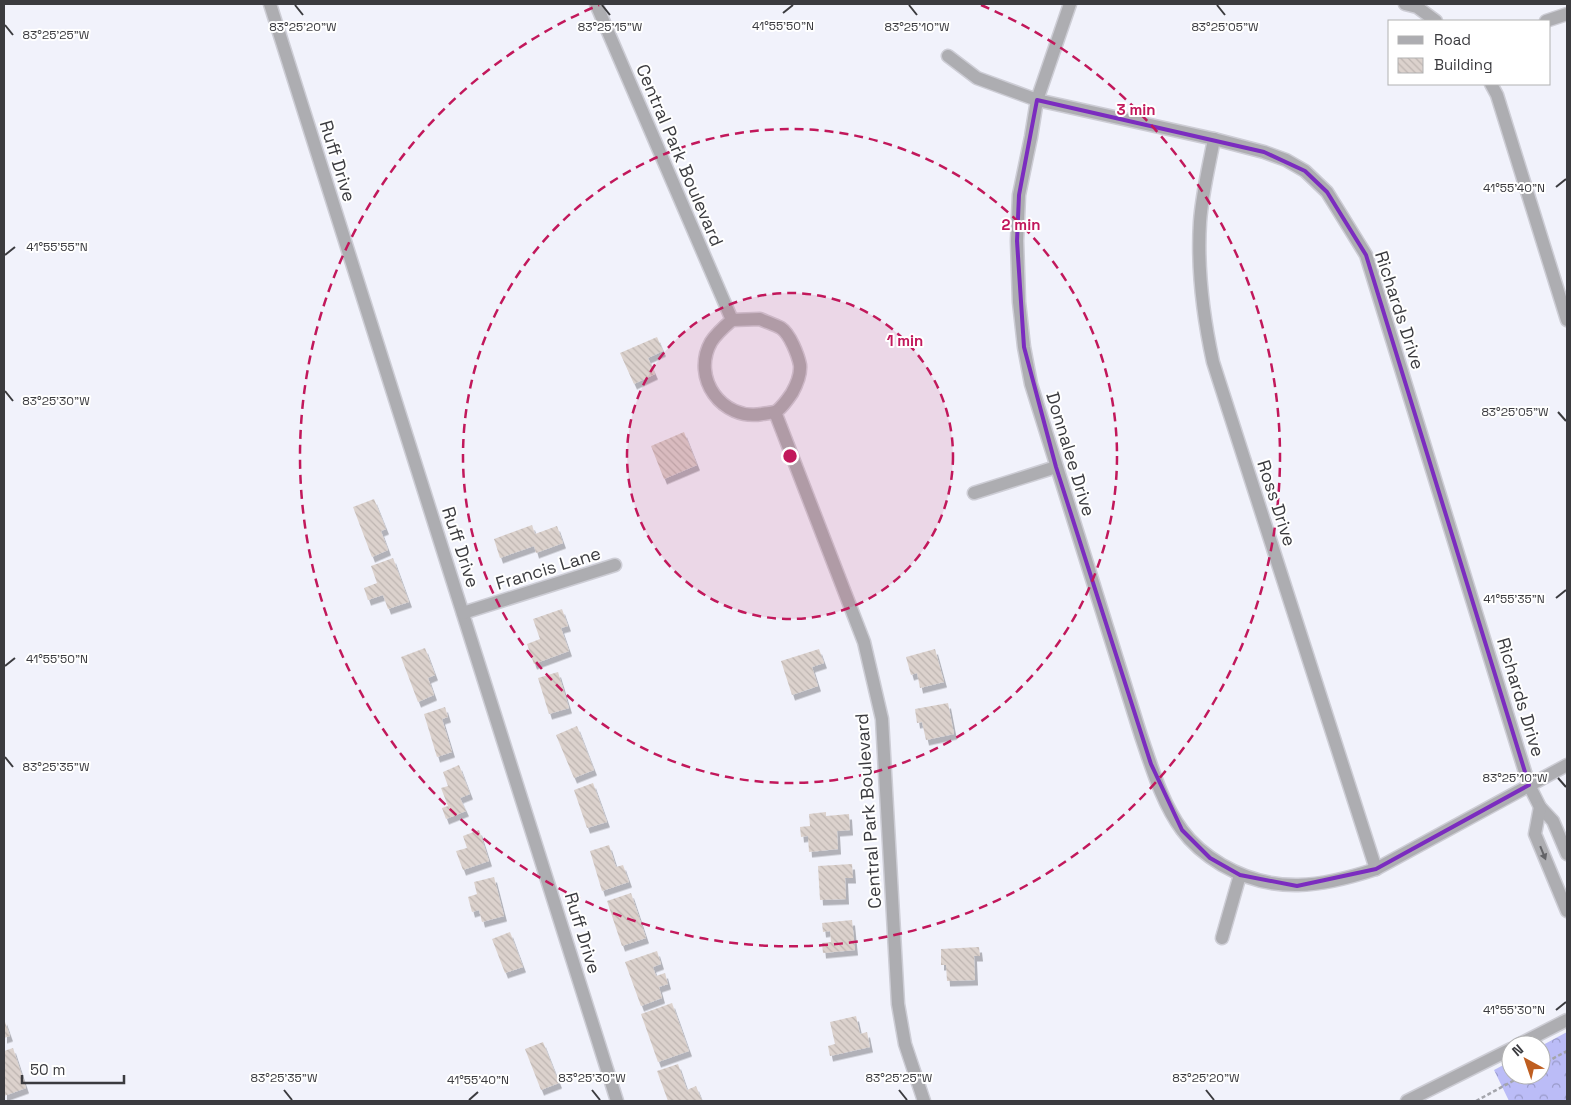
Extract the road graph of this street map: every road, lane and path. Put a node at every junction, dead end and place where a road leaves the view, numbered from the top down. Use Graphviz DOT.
graph roads {
  1 [pos="270,4"];
  2 [pos="596,4"];
  3 [pos="1070,4"];
  4 [pos="1413,5"];
  5 [pos="1567,14"];
  6 [pos="1435,20"];
  7 [pos="1549,20"];
  8 [pos="948,56"];
  9 [pos="1492,85"];
  10 [pos="1037,100"];
  11 [pos="1214,139"];
  12 [pos="732,320"];
  13 [pos="1567,320"];
  14 [pos="775,412"];
  15 [pos="1056,467"];
  16 [pos="974,493"];
  17 [pos="615,565"];
  18 [pos="463,613"];
  19 [pos="1567,765"];
  20 [pos="1529,785"];
  21 [pos="1540,807"];
  22 [pos="1567,854"];
  23 [pos="1376,869"];
  24 [pos="1240,875"];
  25 [pos="1567,912"];
  26 [pos="1222,938"];
  27 [pos="1567,1020"];
  28 [pos="1538,1035"];
  29 [pos="1567,1051"];
  30 [pos="1501,1054"];
  31 [pos="1551,1060"];
  32 [pos="1506,1085"];
  33 [pos="617,1101"];
  34 [pos="924,1101"];
  35 [pos="1407,1101"];
  36 [pos="1476,1101"];
  1 -- 18 [label="street, Ruff Drive"];
  2 -- 12 [label="street, Central Park Boulevard"];
  3 -- 10 [label="street, Donnalee Drive"];
  4 -- 6 [label="street"];
  5 -- 7 [label="street"];
  8 -- 10 [label="street, Richards Drive"];
  9 -- 13 [label="street"];
  10 -- 11 [label="street, Richards Drive"];
  10 -- 15 [label="street, Donnalee Drive"];
  11 -- 20 [label="street, Richards Drive"];
  11 -- 23 [label="street, Ross Drive"];
  12 -- 14 [label="street"];
  12 -- 14 [label="street"];
  14 -- 34 [label="street, Central Park Boulevard"];
  15 -- 16 [label="street"];
  15 -- 24 [label="street, Donnalee Drive"];
  17 -- 18 [label="street, Francis Lane"];
  18 -- 33 [label="street, Ruff Drive"];
  19 -- 20 [label="street, Donnalee Drive"];
  20 -- 21 [label="street, Richards Drive"];
  20 -- 23 [label="street, Donnalee Drive"];
  21 -- 22 [label="street, Richards Drive"];
  21 -- 25 [label="street, one-way"];
  23 -- 24 [label="street, Donnalee Drive"];
  24 -- 26 [label="street"];
  27 -- 28 [label="street"];
  29 -- 31 [label="path"];
  30 -- 35 [label="street"];
  32 -- 36 [label="path"];
}
